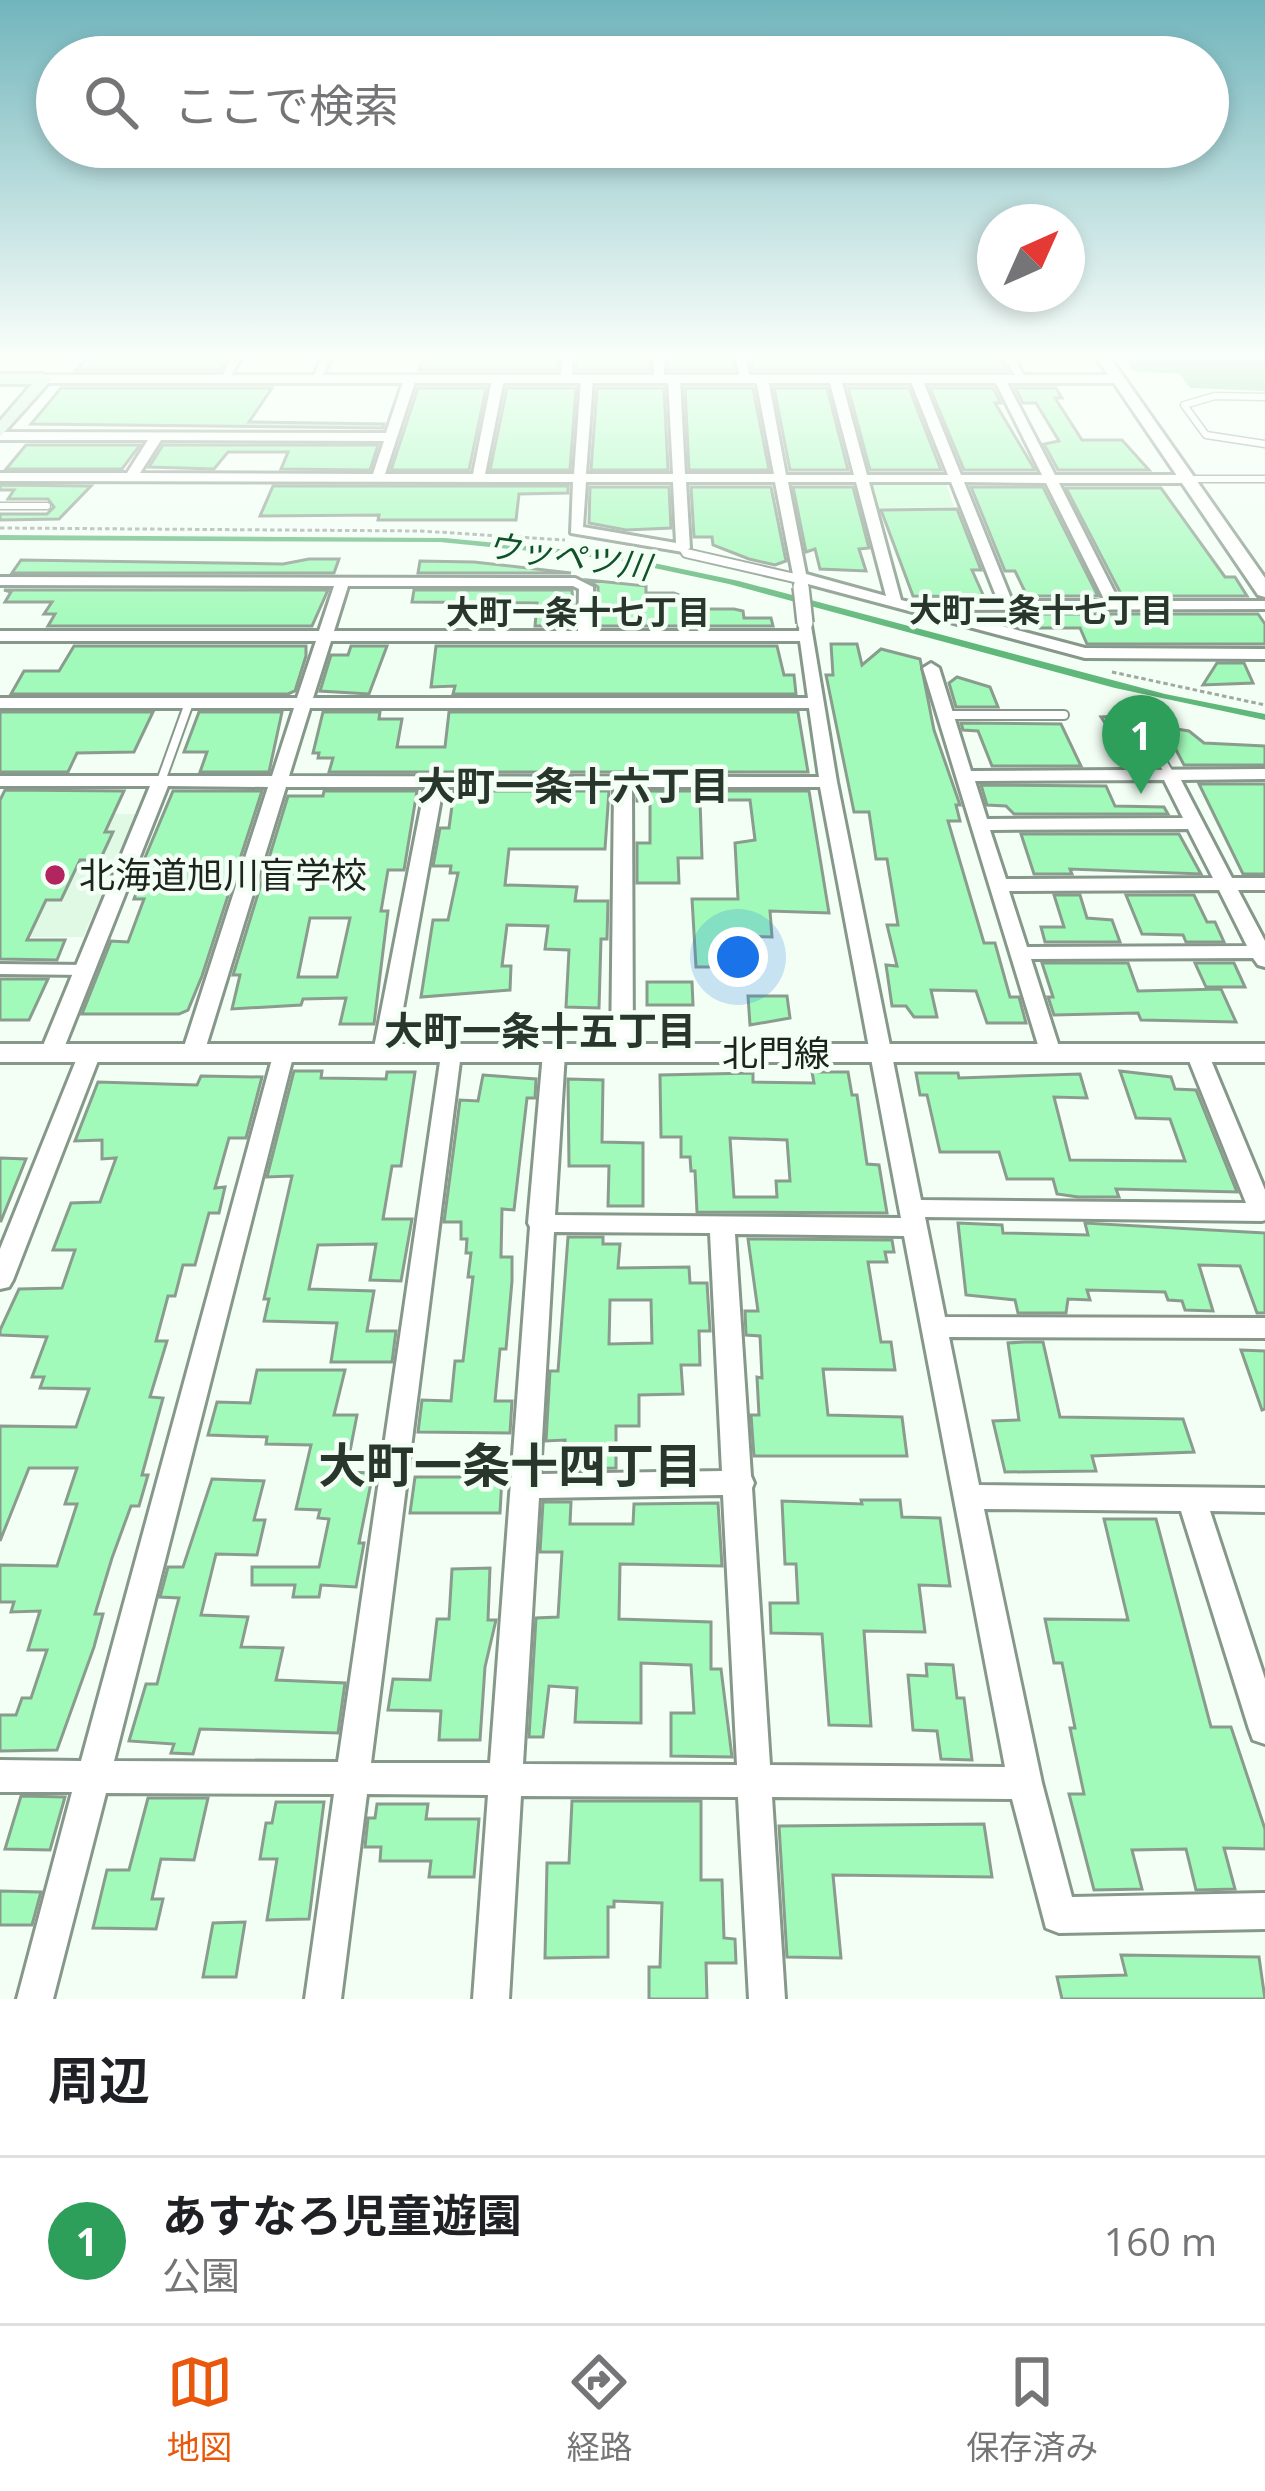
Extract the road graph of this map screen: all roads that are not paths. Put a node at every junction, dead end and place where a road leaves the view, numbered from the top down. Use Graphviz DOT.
graph roads {
  1 [pos="149,449"];
  2 [pos="387,449"];
  3 [pos="482,449"];
  4 [pos="581,449"];
  5 [pos="674,449"];
  6 [pos="771,449"];
  7 [pos="855,449"];
  8 [pos="944,449"];
  9 [pos="1034,449"];
  10 [pos="1168,449"];
  11 [pos="0,477"];
  12 [pos="131,477"];
  13 [pos="378,477"];
  14 [pos="478,479"];
  15 [pos="578,479"];
  16 [pos="677,479"];
  17 [pos="778,479"];
  18 [pos="862,479"];
  19 [pos="954,479"];
  20 [pos="1048,479"];
  21 [pos="1189,479"];
  22 [pos="1265,479"];
  23 [pos="0,506"];
  24 [pos="47,506"];
  25 [pos="683,548"];
  26 [pos="0,581"];
  27 [pos="800,581"];
  28 [pos="343,582"];
  29 [pos="1265,591"];
  30 [pos="902,604"];
  31 [pos="1007,605"];
  32 [pos="1114,605"];
  33 [pos="1265,605"];
  34 [pos="804,630"];
  35 [pos="0,635"];
  36 [pos="586,635"];
  37 [pos="326,636"];
  38 [pos="1265,654"];
  39 [pos="931,668"];
  40 [pos="0,703"];
  41 [pos="189,703"];
  42 [pos="306,703"];
  43 [pos="814,703"];
  44 [pos="946,715"];
  45 [pos="1064,715"];
  46 [pos="1140,723"];
  47 [pos="1265,774"];
  48 [pos="1171,775"];
  49 [pos="965,776"];
  50 [pos="0,781"];
  51 [pos="161,781"];
  52 [pos="435,781"];
  53 [pos="623,781"];
  54 [pos="280,782"];
  55 [pos="829,782"];
  56 [pos="1195,823"];
  57 [pos="980,825"];
  58 [pos="1226,884"];
  59 [pos="1265,884"];
  60 [pos="999,885"];
  61 [pos="1019,953"];
  62 [pos="1263,957"];
  63 [pos="0,969"];
  64 [pos="86,970"];
  65 [pos="0,1053"];
  66 [pos="51,1053"];
  67 [pos="90,1053"];
  68 [pos="193,1053"];
  69 [pos="283,1053"];
  70 [pos="384,1053"];
  71 [pos="450,1053"];
  72 [pos="554,1053"];
  73 [pos="880,1053"];
  74 [pos="1050,1053"];
  75 [pos="1198,1053"];
  76 [pos="1265,1053"];
  77 [pos="622,1054"];
  78 [pos="915,1217"];
  79 [pos="541,1223"];
  80 [pos="722,1225"];
  81 [pos="0,1280"];
  82 [pos="935,1328"];
  83 [pos="1265,1328"];
  84 [pos="740,1483"];
  85 [pos="526,1486"];
  86 [pos="967,1497"];
  87 [pos="1265,1500"];
  88 [pos="1192,1501"];
  89 [pos="1265,1729"];
  90 [pos="0,1776"];
  91 [pos="92,1778"];
  92 [pos="354,1780"];
  93 [pos="504,1781"];
  94 [pos="755,1781"];
  95 [pos="1024,1783"];
  96 [pos="1265,1911"];
  97 [pos="35,1999"];
  98 [pos="323,1999"];
  99 [pos="490,1999"];
  100 [pos="766,1999"];
  1 -- 12 [label="street"];
  2 -- 13 [label="street"];
  3 -- 14 [label="street"];
  4 -- 15 [label="street"];
  5 -- 16 [label="street"];
  6 -- 17 [label="street"];
  7 -- 18 [label="street"];
  8 -- 19 [label="street"];
  9 -- 20 [label="street"];
  10 -- 21 [label="street"];
  11 -- 12 [label="street"];
  12 -- 13 [label="street"];
  13 -- 14 [label="street"];
  14 -- 15 [label="street"];
  15 -- 16 [label="street"];
  15 -- 25 [label="street"];
  16 -- 17 [label="street"];
  16 -- 25 [label="street"];
  17 -- 18 [label="street"];
  17 -- 27 [label="street"];
  18 -- 19 [label="street"];
  18 -- 30 [label="street"];
  19 -- 20 [label="street"];
  19 -- 31 [label="street"];
  20 -- 21 [label="street"];
  20 -- 32 [label="street"];
  21 -- 22 [label="lane"];
  21 -- 29 [label="street"];
  23 -- 24 [label="lane"];
  25 -- 27 [label="lane"];
  26 -- 28 [label="street"];
  27 -- 30 [label="street"];
  27 -- 34 [label="street, bridge"];
  28 -- 36 [label="street"];
  28 -- 37 [label="street"];
  30 -- 31 [label="street"];
  30 -- 38 [label="street"];
  31 -- 32 [label="street"];
  32 -- 33 [label="street"];
  34 -- 36 [label="street"];
  34 -- 43 [label="street"];
  35 -- 37 [label="street"];
  36 -- 37 [label="street"];
  37 -- 42 [label="street"];
  39 -- 44 [label="street"];
  40 -- 41 [label="street"];
  41 -- 42 [label="street"];
  41 -- 51 [label="lane"];
  42 -- 43 [label="street"];
  42 -- 54 [label="street"];
  43 -- 55 [label="street"];
  44 -- 45 [label="lane"];
  44 -- 49 [label="street"];
  46 -- 48 [label="lane"];
  47 -- 48 [label="street"];
  48 -- 49 [label="street"];
  48 -- 56 [label="street"];
  49 -- 57 [label="street"];
  50 -- 51 [label="street"];
  51 -- 54 [label="street"];
  51 -- 64 [label="street"];
  52 -- 53 [label="street"];
  52 -- 54 [label="street"];
  52 -- 70 [label="street"];
  53 -- 55 [label="street"];
  53 -- 77 [label="street"];
  54 -- 68 [label="street"];
  55 -- 73 [label="street"];
  56 -- 57 [label="street"];
  56 -- 58 [label="street"];
  57 -- 60 [label="street"];
  58 -- 59 [label="street"];
  58 -- 60 [label="street"];
  58 -- 62 [label="street"];
  60 -- 61 [label="street"];
  61 -- 62 [label="street"];
  61 -- 74 [label="street"];
  63 -- 64 [label="lane"];
  64 -- 66 [label="street"];
  65 -- 66 [label="street, 北門線"];
  66 -- 67 [label="street, 北門線"];
  67 -- 68 [label="street, 北門線"];
  67 -- 81 [label="street"];
  68 -- 69 [label="street, 北門線"];
  69 -- 70 [label="street, 北門線"];
  69 -- 91 [label="street"];
  70 -- 71 [label="street, 北門線"];
  71 -- 72 [label="street, 北門線"];
  71 -- 92 [label="street"];
  72 -- 77 [label="street, 北門線"];
  72 -- 79 [label="street"];
  73 -- 74 [label="street, 北門線"];
  73 -- 77 [label="street, 北門線"];
  73 -- 78 [label="street"];
  74 -- 75 [label="street, 北門線"];
  75 -- 76 [label="street, 北門線"];
  75 -- 78 [label="street"];
  78 -- 80 [label="street"];
  78 -- 82 [label="street"];
  79 -- 80 [label="street"];
  79 -- 85 [label="street"];
  80 -- 84 [label="street"];
  82 -- 83 [label="street"];
  82 -- 86 [label="street"];
  84 -- 85 [label="street"];
  84 -- 94 [label="street"];
  85 -- 93 [label="street"];
  86 -- 88 [label="street"];
  86 -- 95 [label="street"];
  87 -- 88 [label="street"];
  88 -- 89 [label="street"];
  90 -- 91 [label="street"];
  91 -- 92 [label="street"];
  91 -- 97 [label="street"];
  92 -- 93 [label="street"];
  92 -- 98 [label="street"];
  93 -- 94 [label="street"];
  93 -- 99 [label="street"];
  94 -- 95 [label="street"];
  94 -- 100 [label="street"];
  95 -- 96 [label="street"];
}
